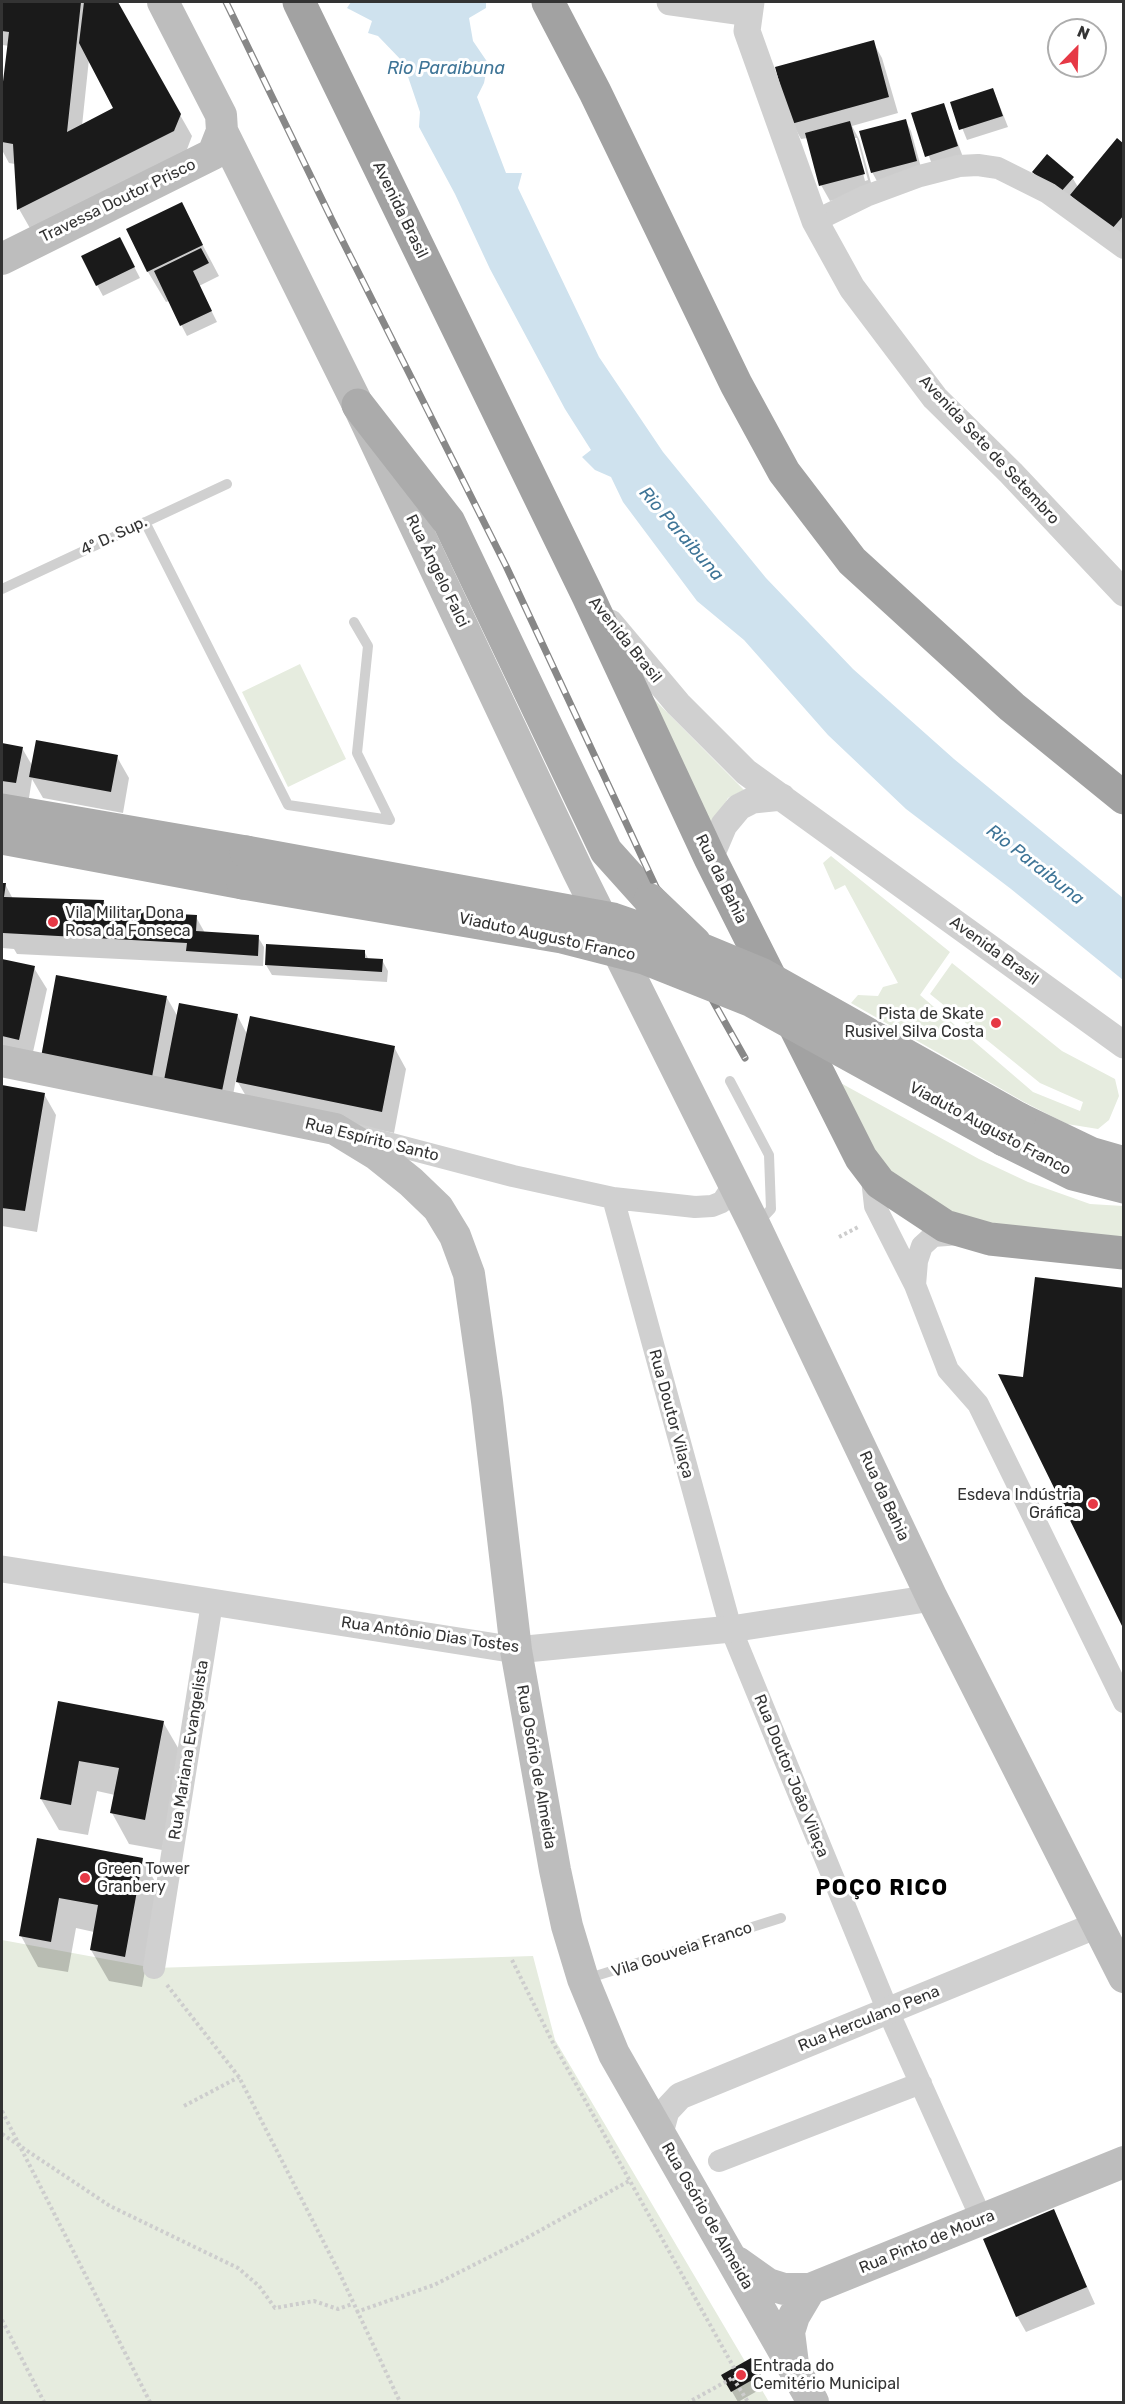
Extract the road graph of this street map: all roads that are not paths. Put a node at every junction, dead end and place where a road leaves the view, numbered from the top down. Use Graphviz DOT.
graph roads {
  1 [pos="162,2"];
  2 [pos="299,2"];
  3 [pos="548,2"];
  4 [pos="670,2"];
  5 [pos="750,7"];
  6 [pos="222,131"];
  7 [pos="815,222"];
  8 [pos="1124,248"];
  9 [pos="2,259"];
  10 [pos="358,405"];
  11 [pos="227,484"];
  12 [pos="145,522"];
  13 [pos="2,589"];
  14 [pos="1124,593"];
  15 [pos="588,596"];
  16 [pos="354,622"];
  17 [pos="782,797"];
  18 [pos="1124,798"];
  19 [pos="2,810"];
  20 [pos="2,838"];
  21 [pos="710,858"];
  22 [pos="244,867"];
  23 [pos="703,950"];
  24 [pos="650,1013"];
  25 [pos="1124,1045"];
  26 [pos="2,1061"];
  27 [pos="730,1081"];
  28 [pos="335,1129"];
  29 [pos="1012,1129"];
  30 [pos="1124,1145"];
  31 [pos="1090,1153"];
  32 [pos="1124,1163"];
  33 [pos="866,1164"];
  34 [pos="734,1184"];
  35 [pos="1124,1187"];
  36 [pos="613,1198"];
  37 [pos="755,1226"];
  38 [pos="969,1234"];
  39 [pos="1124,1253"];
  40 [pos="915,1285"];
  41 [pos="2,1569"];
  42 [pos="932,1598"];
  43 [pos="212,1602"];
  44 [pos="730,1629"];
  45 [pos="516,1650"];
  46 [pos="1124,1702"];
  47 [pos="781,1918"];
  48 [pos="1097,1925"];
  49 [pos="154,1968"];
  50 [pos="1124,1977"];
  51 [pos="583,1979"];
  52 [pos="888,2011"];
  53 [pos="921,2083"];
  54 [pos="660,2133"];
  55 [pos="719,2160"];
  56 [pos="1124,2162"];
  57 [pos="982,2220"];
  58 [pos="732,2258"];
  59 [pos="810,2289"];
  60 [pos="794,2370"];
  61 [pos="813,2403"];
  1 -- 6 [label="main road, Rua Ângelo Falci"];
  2 -- 15 [label="highway, Avenida Brasil"];
  3 -- 18 [label="highway"];
  4 -- 5 [label="street"];
  5 -- 7 [label="street, Avenida Sete de Setembro"];
  6 -- 9 [label="main road, Travessa Doutor Prisco"];
  6 -- 10 [label="main road, Rua Ângelo Falci"];
  7 -- 8 [label="street"];
  7 -- 14 [label="street, Avenida Sete de Setembro"];
  10 -- 23 [label="main road, bridge"];
  10 -- 24 [label="main road, Rua Ângelo Falci"];
  11 -- 12 [label="lane, 4º D. Sup."];
  12 -- 13 [label="lane, 4º D. Sup."];
  12 -- 16 [label="lane"];
  15 -- 17 [label="street, Avenida Brasil"];
  15 -- 21 [label="highway, Rua da Bahia"];
  17 -- 21 [label="street"];
  17 -- 25 [label="street, Avenida Brasil"];
  19 -- 22 [label="main road"];
  20 -- 22 [label="main road"];
  21 -- 33 [label="highway, Rua da Bahia"];
  22 -- 23 [label="main road, Viaduto Augusto Franco, bridge"];
  22 -- 29 [label="main road, Viaduto Augusto Franco, bridge"];
  23 -- 29 [label="main road, Viaduto Augusto Franco, bridge"];
  24 -- 34 [label="main road, Rua da Bahia"];
  26 -- 28 [label="main road, Rua Espírito Santo"];
  27 -- 37 [label="lane"];
  28 -- 36 [label="street, Rua Espírito Santo"];
  28 -- 45 [label="main road, Rua Osório de Almeida"];
  29 -- 31 [label="main road, Viaduto Augusto Franco"];
  29 -- 35 [label="main road, Viaduto Augusto Franco"];
  30 -- 31 [label="street"];
  31 -- 32 [label="main road, Viaduto Augusto Franco"];
  33 -- 38 [label="highway"];
  33 -- 40 [label="street, Rua da Bahia"];
  34 -- 36 [label="street, Rua Espírito Santo"];
  34 -- 37 [label="main road, Rua da Bahia"];
  36 -- 44 [label="street, Rua Doutor Vilaça"];
  37 -- 42 [label="main road, Rua da Bahia"];
  38 -- 39 [label="highway"];
  38 -- 40 [label="street, Rua da Bahia"];
  40 -- 46 [label="street, Rua da Bahia"];
  41 -- 43 [label="street, Rua Antônio Dias Tostes"];
  42 -- 44 [label="street, Rua Antônio Dias Tostes"];
  42 -- 48 [label="main road, Rua da Bahia"];
  43 -- 45 [label="street, Rua Antônio Dias Tostes"];
  43 -- 49 [label="street, Rua Mariana Evangelista"];
  44 -- 45 [label="street, Rua Antônio Dias Tostes"];
  44 -- 52 [label="street, Rua Doutor João Vilaça"];
  45 -- 51 [label="main road, Rua Osório de Almeida"];
  47 -- 51 [label="lane, Vila Gouveia Franco"];
  48 -- 50 [label="main road, Rua da Bahia"];
  48 -- 52 [label="street, Rua Herculano Pena"];
  51 -- 54 [label="main road, Rua Osório de Almeida"];
  52 -- 53 [label="street, Rua Doutor João Vilaça"];
  52 -- 54 [label="street, Rua Herculano Pena"];
  53 -- 55 [label="street"];
  53 -- 57 [label="street, Rua Doutor João Vilaça"];
  54 -- 58 [label="main road, Rua Osório de Almeida"];
  56 -- 57 [label="main road, Rua Pinto de Moura"];
  57 -- 59 [label="main road, Rua Pinto de Moura"];
  58 -- 59 [label="main road"];
  58 -- 60 [label="main road, Rua Osório de Almeida"];
  59 -- 60 [label="main road"];
  60 -- 61 [label="main road, Rua Osório de Almeida"];
}
